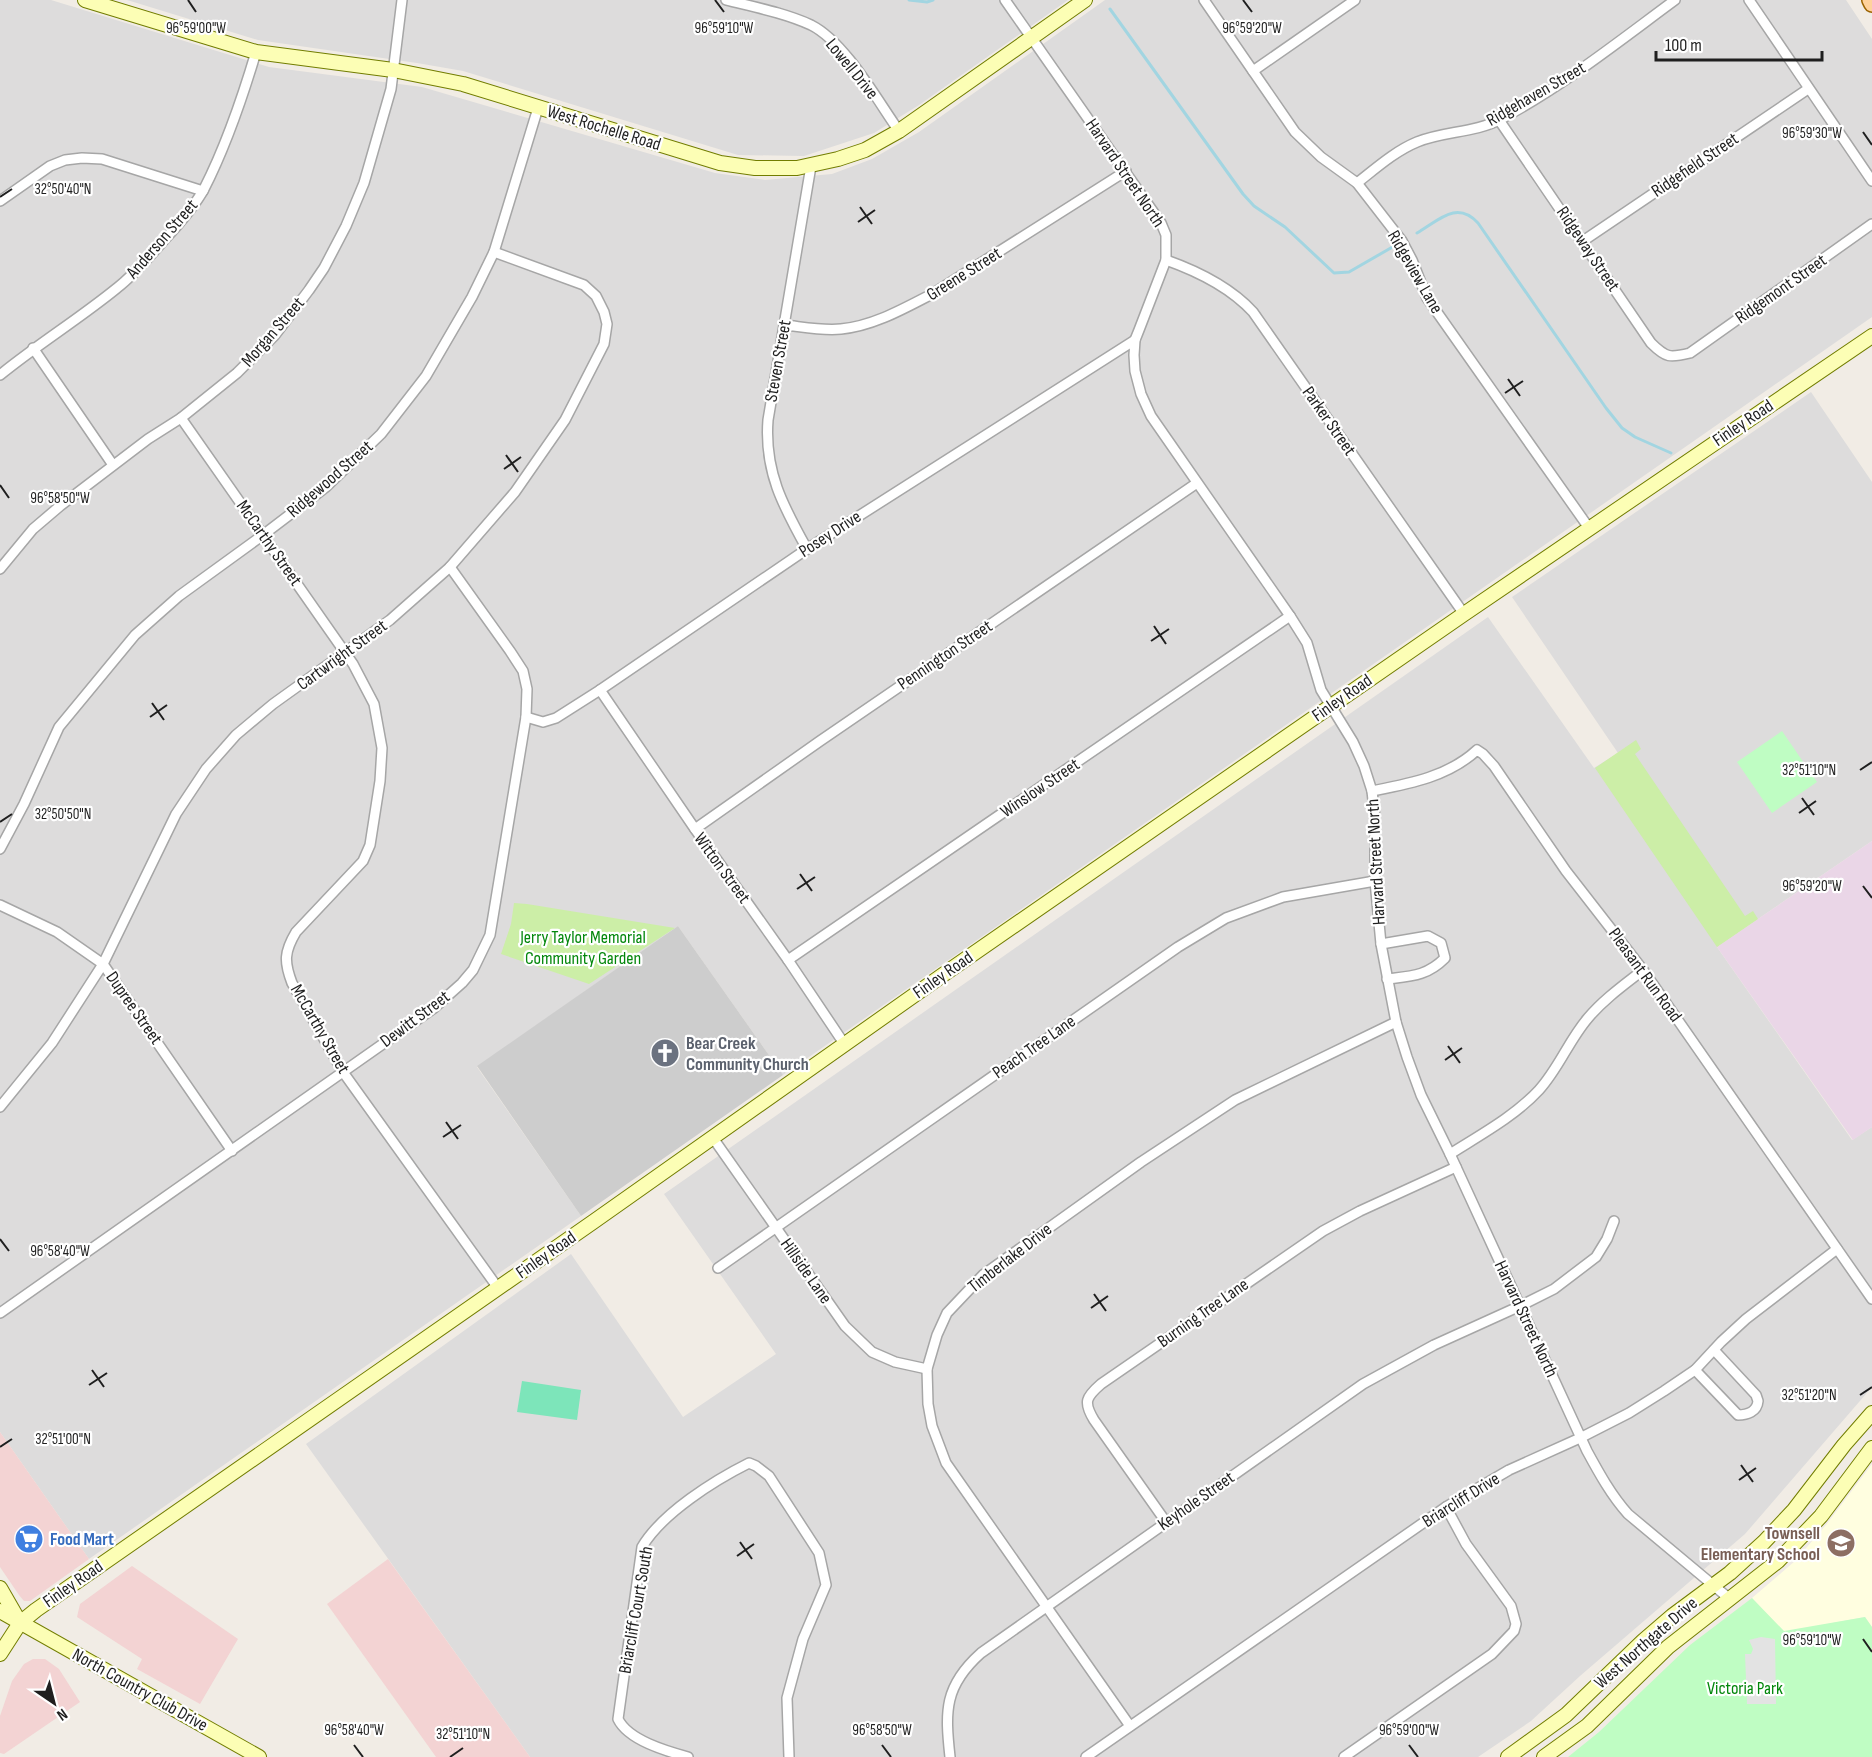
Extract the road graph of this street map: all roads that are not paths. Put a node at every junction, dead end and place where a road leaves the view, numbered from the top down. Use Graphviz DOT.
graph roads {
  1 [pos="85,0"];
  2 [pos="402,0"];
  3 [pos="726,0"];
  4 [pos="1005,0"];
  5 [pos="1085,0"];
  6 [pos="1203,0"];
  7 [pos="1355,0"];
  8 [pos="1675,0"];
  9 [pos="1749,0"];
  10 [pos="1032,38"];
  11 [pos="256,52"];
  12 [pos="393,70"];
  13 [pos="1253,71"];
  14 [pos="1808,89"];
  15 [pos="538,108"];
  16 [pos="1499,120"];
  17 [pos="899,131"];
  18 [pos="811,166"];
  19 [pos="1126,171"];
  20 [pos="1872,181"];
  21 [pos="1357,183"];
  22 [pos="203,191"];
  23 [pos="0,201"];
  24 [pos="1872,224"];
  25 [pos="1582,241"];
  26 [pos="494,252"];
  27 [pos="1166,260"];
  28 [pos="785,325"];
  29 [pos="1872,336"];
  30 [pos="1136,340"];
  31 [pos="33,348"];
  32 [pos="1690,353"];
  33 [pos="0,375"];
  34 [pos="181,418"];
  35 [pos="113,465"];
  36 [pos="1197,483"];
  37 [pos="1589,528"];
  38 [pos="263,535"];
  39 [pos="807,549"];
  40 [pos="450,567"];
  41 [pos="0,569"];
  42 [pos="1464,614"];
  43 [pos="1290,616"];
  44 [pos="345,653"];
  45 [pos="600,690"];
  46 [pos="1330,706"];
  47 [pos="526,717"];
  48 [pos="1372,791"];
  49 [pos="694,829"];
  50 [pos="0,849"];
  51 [pos="1374,881"];
  52 [pos="0,905"];
  53 [pos="1381,944"];
  54 [pos="788,960"];
  55 [pos="103,964"];
  56 [pos="1643,970"];
  57 [pos="1387,980"];
  58 [pos="1396,1022"];
  59 [pos="845,1045"];
  60 [pos="343,1072"];
  61 [pos="0,1107"];
  62 [pos="712,1138"];
  63 [pos="232,1151"];
  64 [pos="1450,1154"];
  65 [pos="1456,1167"];
  66 [pos="1614,1221"];
  67 [pos="775,1228"];
  68 [pos="1837,1249"];
  69 [pos="718,1268"];
  70 [pos="498,1288"];
  71 [pos="1872,1299"];
  72 [pos="1520,1306"];
  73 [pos="0,1313"];
  74 [pos="1714,1350"];
  75 [pos="927,1369"];
  76 [pos="1695,1370"];
  77 [pos="1872,1413"];
  78 [pos="1580,1438"];
  79 [pos="1872,1448"];
  80 [pos="1446,1507"];
  81 [pos="1166,1522"];
  82 [pos="1714,1585"];
  83 [pos="0,1588"];
  84 [pos="1731,1600"];
  85 [pos="1047,1606"];
  86 [pos="0,1611"];
  87 [pos="20,1623"];
  88 [pos="0,1654"];
  89 [pos="1131,1726"];
  90 [pos="259,1757"];
  91 [pos="688,1757"];
  92 [pos="789,1757"];
  93 [pos="950,1757"];
  94 [pos="1086,1757"];
  95 [pos="1344,1757"];
  96 [pos="1508,1757"];
  97 [pos="1544,1757"];
  1 -- 11 [label="street, West Rochelle Road"];
  2 -- 12 [label="street, Morgan Street"];
  3 -- 17 [label="street, Lowell Drive"];
  4 -- 10 [label="street, Harvard Street North"];
  5 -- 10 [label="street, West Rochelle Road"];
  6 -- 13 [label="street, Ridgeview Lane"];
  7 -- 13 [label="street"];
  8 -- 16 [label="street, Ridgehaven Street"];
  9 -- 14 [label="street"];
  10 -- 17 [label="street, West Rochelle Road"];
  10 -- 19 [label="street, Harvard Street North"];
  11 -- 12 [label="street, West Rochelle Road"];
  11 -- 22 [label="street, Anderson Street"];
  12 -- 15 [label="street, West Rochelle Road"];
  12 -- 34 [label="street, Morgan Street"];
  13 -- 21 [label="street, Ridgeview Lane"];
  14 -- 20 [label="street"];
  14 -- 25 [label="street, Ridgefield Street"];
  15 -- 18 [label="street, West Rochelle Road"];
  15 -- 26 [label="street, Ridgewood Street"];
  16 -- 21 [label="street, Ridgehaven Street"];
  16 -- 25 [label="street, Ridgeway Street"];
  17 -- 18 [label="street, West Rochelle Road"];
  18 -- 28 [label="street, Steven Street"];
  19 -- 27 [label="street, Harvard Street North"];
  19 -- 28 [label="street, Greene Street"];
  21 -- 37 [label="street, Ridgeview Lane"];
  22 -- 23 [label="street"];
  22 -- 31 [label="street, Anderson Street"];
  24 -- 32 [label="street, Ridgemont Street"];
  25 -- 32 [label="street, Ridgeway Street"];
  26 -- 38 [label="street, Ridgewood Street"];
  26 -- 40 [label="street, Cartwright Street"];
  27 -- 30 [label="street, Harvard Street North"];
  27 -- 42 [label="street, Parker Street"];
  28 -- 39 [label="street, Steven Street"];
  29 -- 37 [label="street, Finley Road"];
  30 -- 36 [label="street, Harvard Street North"];
  30 -- 39 [label="street, Posey Drive"];
  31 -- 33 [label="street, Anderson Street"];
  31 -- 35 [label="street"];
  34 -- 35 [label="street, Morgan Street"];
  34 -- 38 [label="street, McCarthy Street"];
  35 -- 41 [label="street, Morgan Street"];
  36 -- 43 [label="street, Harvard Street North"];
  36 -- 49 [label="street, Pennington Street"];
  37 -- 42 [label="street, Finley Road"];
  38 -- 44 [label="street, McCarthy Street"];
  38 -- 50 [label="street, Ridgewood Street"];
  39 -- 45 [label="street, Posey Drive"];
  40 -- 44 [label="street, Cartwright Street"];
  40 -- 47 [label="street, Dewitt Street"];
  42 -- 46 [label="street, Finley Road"];
  43 -- 46 [label="street, Harvard Street North"];
  43 -- 54 [label="street, Winslow Street"];
  44 -- 55 [label="street, Cartwright Street"];
  44 -- 60 [label="street, McCarthy Street"];
  45 -- 47 [label="street, Posey Drive"];
  45 -- 49 [label="street, Witton Street"];
  46 -- 48 [label="street, Harvard Street North"];
  46 -- 59 [label="street, Finley Road"];
  47 -- 60 [label="street, Dewitt Street"];
  48 -- 51 [label="street, Harvard Street North"];
  48 -- 56 [label="street, Pleasant Run Road"];
  49 -- 54 [label="street, Witton Street"];
  51 -- 53 [label="street, Harvard Street North"];
  51 -- 67 [label="street, Peach Tree Lane"];
  52 -- 55 [label="street, Dupree Street"];
  53 -- 57 [label="street, Harvard Street North"];
  53 -- 57 [label="street"];
  54 -- 59 [label="street, Witton Street"];
  55 -- 61 [label="street, Cartwright Street"];
  55 -- 63 [label="street, Dupree Street"];
  56 -- 64 [label="street"];
  56 -- 68 [label="street, Pleasant Run Road"];
  57 -- 58 [label="street, Harvard Street North"];
  58 -- 64 [label="street, Harvard Street North"];
  58 -- 75 [label="street, Timberlake Drive"];
  59 -- 62 [label="street, Finley Road"];
  60 -- 63 [label="street, Dewitt Street"];
  60 -- 70 [label="street, McCarthy Street"];
  62 -- 67 [label="street, Hillside Lane"];
  62 -- 70 [label="street, Finley Road"];
  63 -- 73 [label="street, Dewitt Street"];
  64 -- 65 [label="street, Harvard Street North"];
  65 -- 72 [label="street, Harvard Street North"];
  65 -- 81 [label="street, Burning Tree Lane"];
  66 -- 72 [label="street, Keyhole Street"];
  67 -- 69 [label="street, Peach Tree Lane"];
  67 -- 75 [label="street, Hillside Lane"];
  68 -- 71 [label="street, Pleasant Run Road"];
  68 -- 74 [label="street, Briarcliff Drive"];
  70 -- 87 [label="street, Finley Road"];
  72 -- 78 [label="street, Harvard Street North"];
  72 -- 81 [label="street, Keyhole Street"];
  74 -- 76 [label="street, Briarcliff Drive"];
  74 -- 76 [label="street"];
  75 -- 85 [label="street, Timberlake Drive"];
  76 -- 78 [label="street, Briarcliff Drive"];
  77 -- 82 [label="street, West Northgate Drive"];
  78 -- 80 [label="street, Briarcliff Drive"];
  78 -- 82 [label="street, Harvard Street North"];
  79 -- 84 [label="street, West Northgate Drive"];
  80 -- 89 [label="street, Briarcliff Drive"];
  80 -- 95 [label="street"];
  81 -- 85 [label="street, Keyhole Street"];
  82 -- 84 [label="street, Harvard Street North"];
  82 -- 96 [label="street, West Northgate Drive"];
  83 -- 87 [label="street"];
  84 -- 97 [label="street, West Northgate Drive"];
  85 -- 89 [label="street, Timberlake Drive"];
  85 -- 93 [label="street, Keyhole Street"];
  86 -- 87 [label="street, North Country Club Drive"];
  87 -- 88 [label="street, Finley Road"];
  87 -- 90 [label="street, North Country Club Drive"];
  89 -- 94 [label="street, Briarcliff Drive"];
  91 -- 92 [label="street, Briarcliff Court South"];
}
